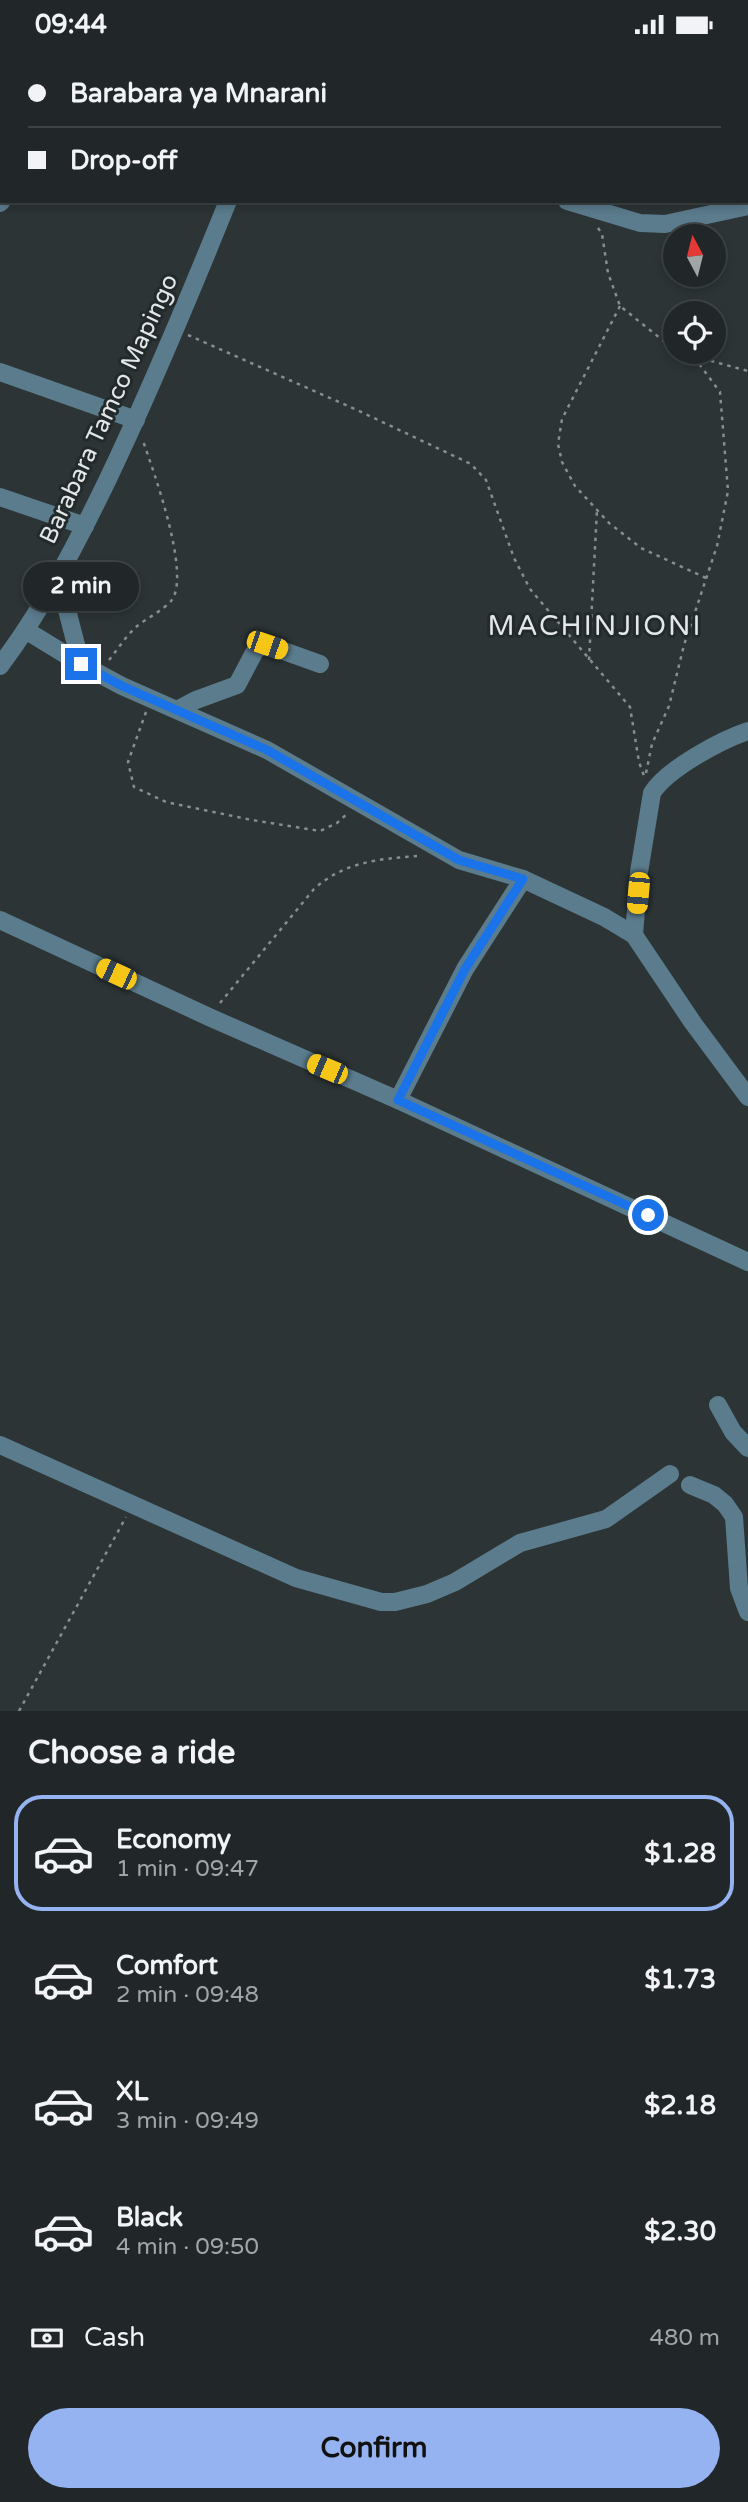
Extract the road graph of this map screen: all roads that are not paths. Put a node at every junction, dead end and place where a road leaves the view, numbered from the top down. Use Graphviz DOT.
graph roads {
  1 [pos="227,203"];
  2 [pos="575,204"];
  3 [pos="748,206"];
  4 [pos="0,372"];
  5 [pos="136,420"];
  6 [pos="0,497"];
  7 [pos="85,526"];
  8 [pos="60,572"];
  9 [pos="27,631"];
  10 [pos="320,663"];
  11 [pos="81,664"];
  12 [pos="0,666"];
  13 [pos="177,710"];
  14 [pos="748,731"];
  15 [pos="523,879"];
  16 [pos="0,920"];
  17 [pos="634,935"];
  18 [pos="748,1067"];
  19 [pos="729,1069"];
  20 [pos="748,1097"];
  21 [pos="398,1100"];
  22 [pos="748,1262"];
  23 [pos="718,1405"];
  24 [pos="0,1445"];
  25 [pos="748,1448"];
  26 [pos="670,1474"];
  27 [pos="690,1485"];
  28 [pos="748,1612"];
  1 -- 5 [label="street, Barabara Tamco Mapingo"];
  2 -- 3 [label="street"];
  4 -- 5 [label="street"];
  5 -- 7 [label="street, Barabara Tamco Mapingo"];
  6 -- 7 [label="street"];
  7 -- 8 [label="street, Barabara Tamco Mapingo"];
  8 -- 9 [label="street, Barabara Tamco Mapingo"];
  8 -- 11 [label="street"];
  9 -- 11 [label="street"];
  9 -- 12 [label="street, Barabara Tamco Mapingo"];
  10 -- 13 [label="street"];
  11 -- 13 [label="street"];
  13 -- 15 [label="street"];
  14 -- 17 [label="street"];
  15 -- 17 [label="street"];
  15 -- 21 [label="street"];
  16 -- 21 [label="street"];
  17 -- 19 [label="street"];
  18 -- 19 [label="street"];
  19 -- 20 [label="street"];
  21 -- 22 [label="street"];
  23 -- 25 [label="street"];
  24 -- 26 [label="street"];
  27 -- 28 [label="street"];
}
